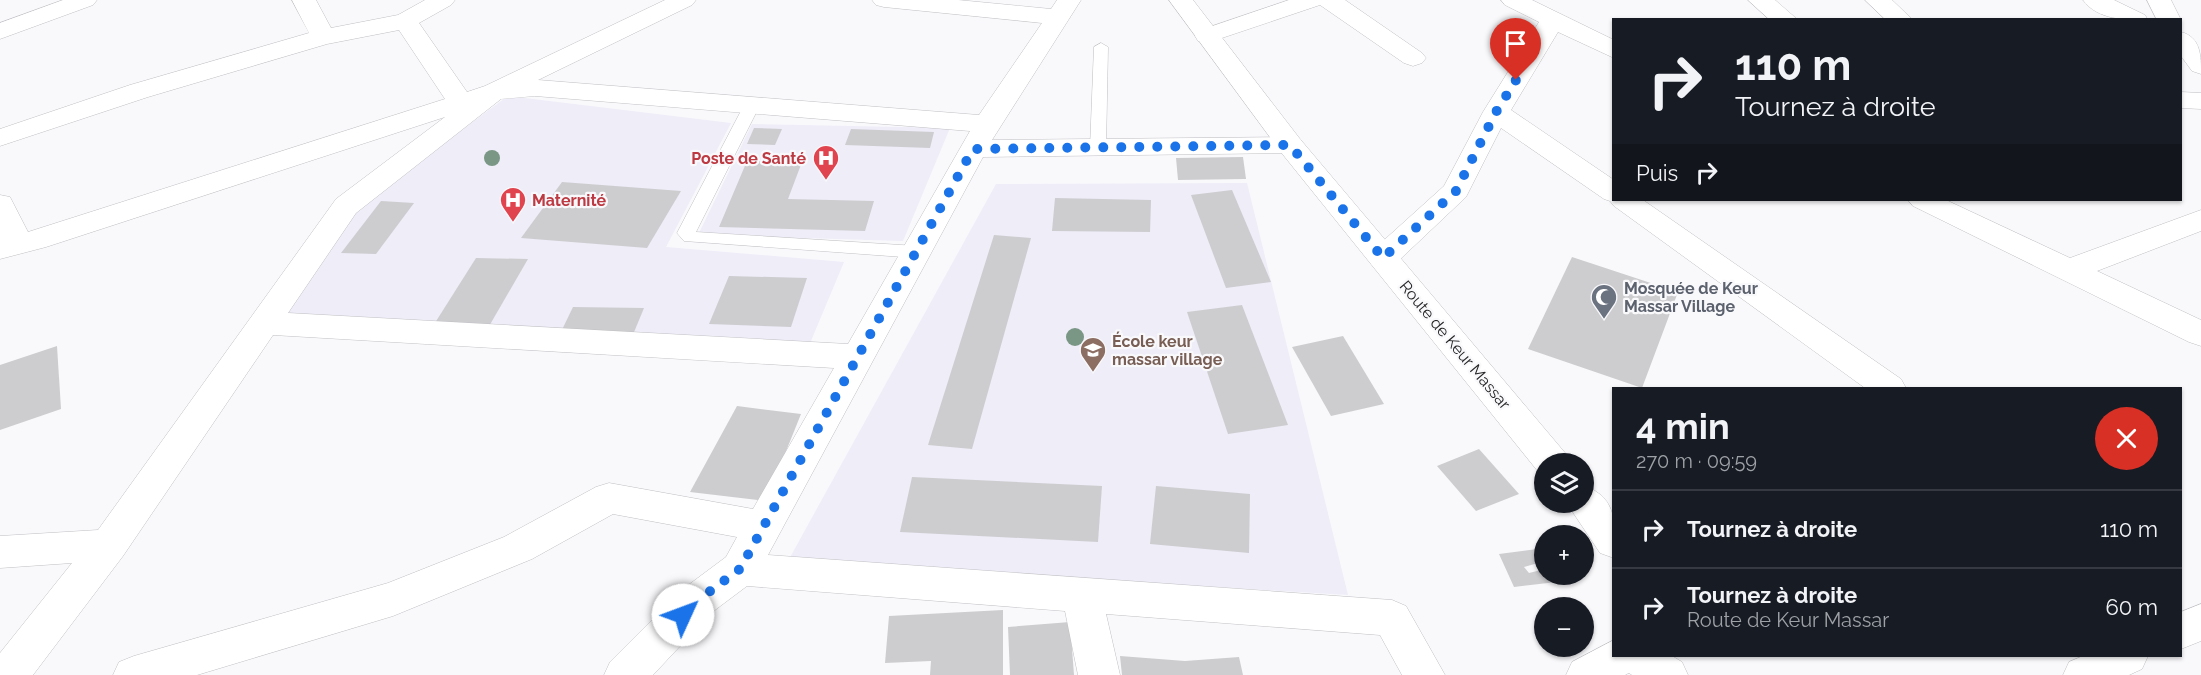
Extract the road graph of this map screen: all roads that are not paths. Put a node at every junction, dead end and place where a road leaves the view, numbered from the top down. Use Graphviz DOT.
graph roads {
  1 [pos="85,0"];
  2 [pos="304,0"];
  3 [pos="444,0"];
  4 [pos="684,0"];
  5 [pos="884,0"];
  6 [pos="1181,0"];
  7 [pos="1312,0"];
  8 [pos="1329,0"];
  9 [pos="1760,0"];
  10 [pos="1877,0"];
  11 [pos="2095,0"];
  12 [pos="2159,0"];
  13 [pos="1520,1"];
  14 [pos="1064,8"];
  15 [pos="1783,18"];
  16 [pos="1899,18"];
  17 [pos="2132,18"];
  18 [pos="2168,18"];
  19 [pos="1553,20"];
  20 [pos="405,21"];
  21 [pos="0,32"];
  22 [pos="1207,36"];
  23 [pos="323,37"];
  24 [pos="2182,40"];
  25 [pos="1101,47"];
  26 [pos="1612,49"];
  27 [pos="1413,58"];
  28 [pos="2201,66"];
  29 [pos="494,92"];
  30 [pos="2182,100"];
  31 [pos="2201,101"];
  32 [pos="460,102"];
  33 [pos="752,105"];
  34 [pos="1496,112"];
  35 [pos="980,136"];
  36 [pos="0,138"];
  37 [pos="1290,145"];
  38 [pos="1098,148"];
  39 [pos="1612,188"];
  40 [pos="1631,201"];
  41 [pos="1925,201"];
  42 [pos="0,204"];
  43 [pos="2201,220"];
  44 [pos="10,246"];
  45 [pos="917,252"];
  46 [pos="1383,258"];
  47 [pos="2069,270"];
  48 [pos="264,323"];
  49 [pos="2201,334"];
  50 [pos="859,357"];
  51 [pos="1888,387"];
  52 [pos="1544,453"];
  53 [pos="1593,513"];
  54 [pos="765,527"];
  55 [pos="1612,539"];
  56 [pos="109,545"];
  57 [pos="0,552"];
  58 [pos="740,569"];
  59 [pos="1082,596"];
  60 [pos="2201,622"];
  61 [pos="2182,631"];
  62 [pos="1619,657"];
  63 [pos="1640,657"];
  64 [pos="2125,657"];
  65 [pos="8,675"];
  66 [pos="134,675"];
  67 [pos="625,675"];
  68 [pos="1099,675"];
  69 [pos="1424,675"];
  70 [pos="1587,675"];
  71 [pos="1667,675"];
  72 [pos="2084,675"];
  1 -- 21 [label="street"];
  2 -- 23 [label="street"];
  3 -- 20 [label="street"];
  4 -- 29 [label="street"];
  5 -- 14 [label="street"];
  6 -- 22 [label="street, Route de Keur Massar"];
  7 -- 22 [label="street"];
  8 -- 27 [label="street"];
  9 -- 15 [label="street"];
  10 -- 16 [label="street"];
  11 -- 17 [label="street"];
  12 -- 18 [label="street"];
  13 -- 19 [label="street"];
  14 -- 35 [label="street"];
  19 -- 26 [label="street"];
  19 -- 34 [label="street"];
  20 -- 23 [label="street"];
  20 -- 32 [label="street"];
  22 -- 37 [label="street, Route de Keur Massar"];
  23 -- 36 [label="street"];
  24 -- 28 [label="street"];
  25 -- 38 [label="lane"];
  29 -- 32 [label="street"];
  29 -- 33 [label="street"];
  29 -- 48 [label="street"];
  30 -- 31 [label="street"];
  32 -- 44 [label="street"];
  33 -- 35 [label="street"];
  33 -- 45 [label="lane"];
  34 -- 39 [label="street"];
  34 -- 46 [label="street"];
  35 -- 38 [label="street"];
  35 -- 45 [label="street"];
  37 -- 38 [label="street"];
  37 -- 46 [label="street, Route de Keur Massar"];
  40 -- 51 [label="street"];
  41 -- 47 [label="street"];
  42 -- 44 [label="street"];
  43 -- 47 [label="street"];
  45 -- 50 [label="street"];
  46 -- 52 [label="street, Route de Keur Massar"];
  47 -- 49 [label="street"];
  48 -- 50 [label="street"];
  48 -- 56 [label="street"];
  50 -- 54 [label="street"];
  53 -- 55 [label="street"];
  54 -- 58 [label="street"];
  54 -- 66 [label="street"];
  56 -- 57 [label="street"];
  56 -- 65 [label="street"];
  58 -- 59 [label="street"];
  58 -- 67 [label="street"];
  59 -- 68 [label="street"];
  59 -- 69 [label="street"];
  60 -- 61 [label="street"];
  62 -- 70 [label="street"];
  63 -- 71 [label="street"];
  64 -- 72 [label="street"];
}
